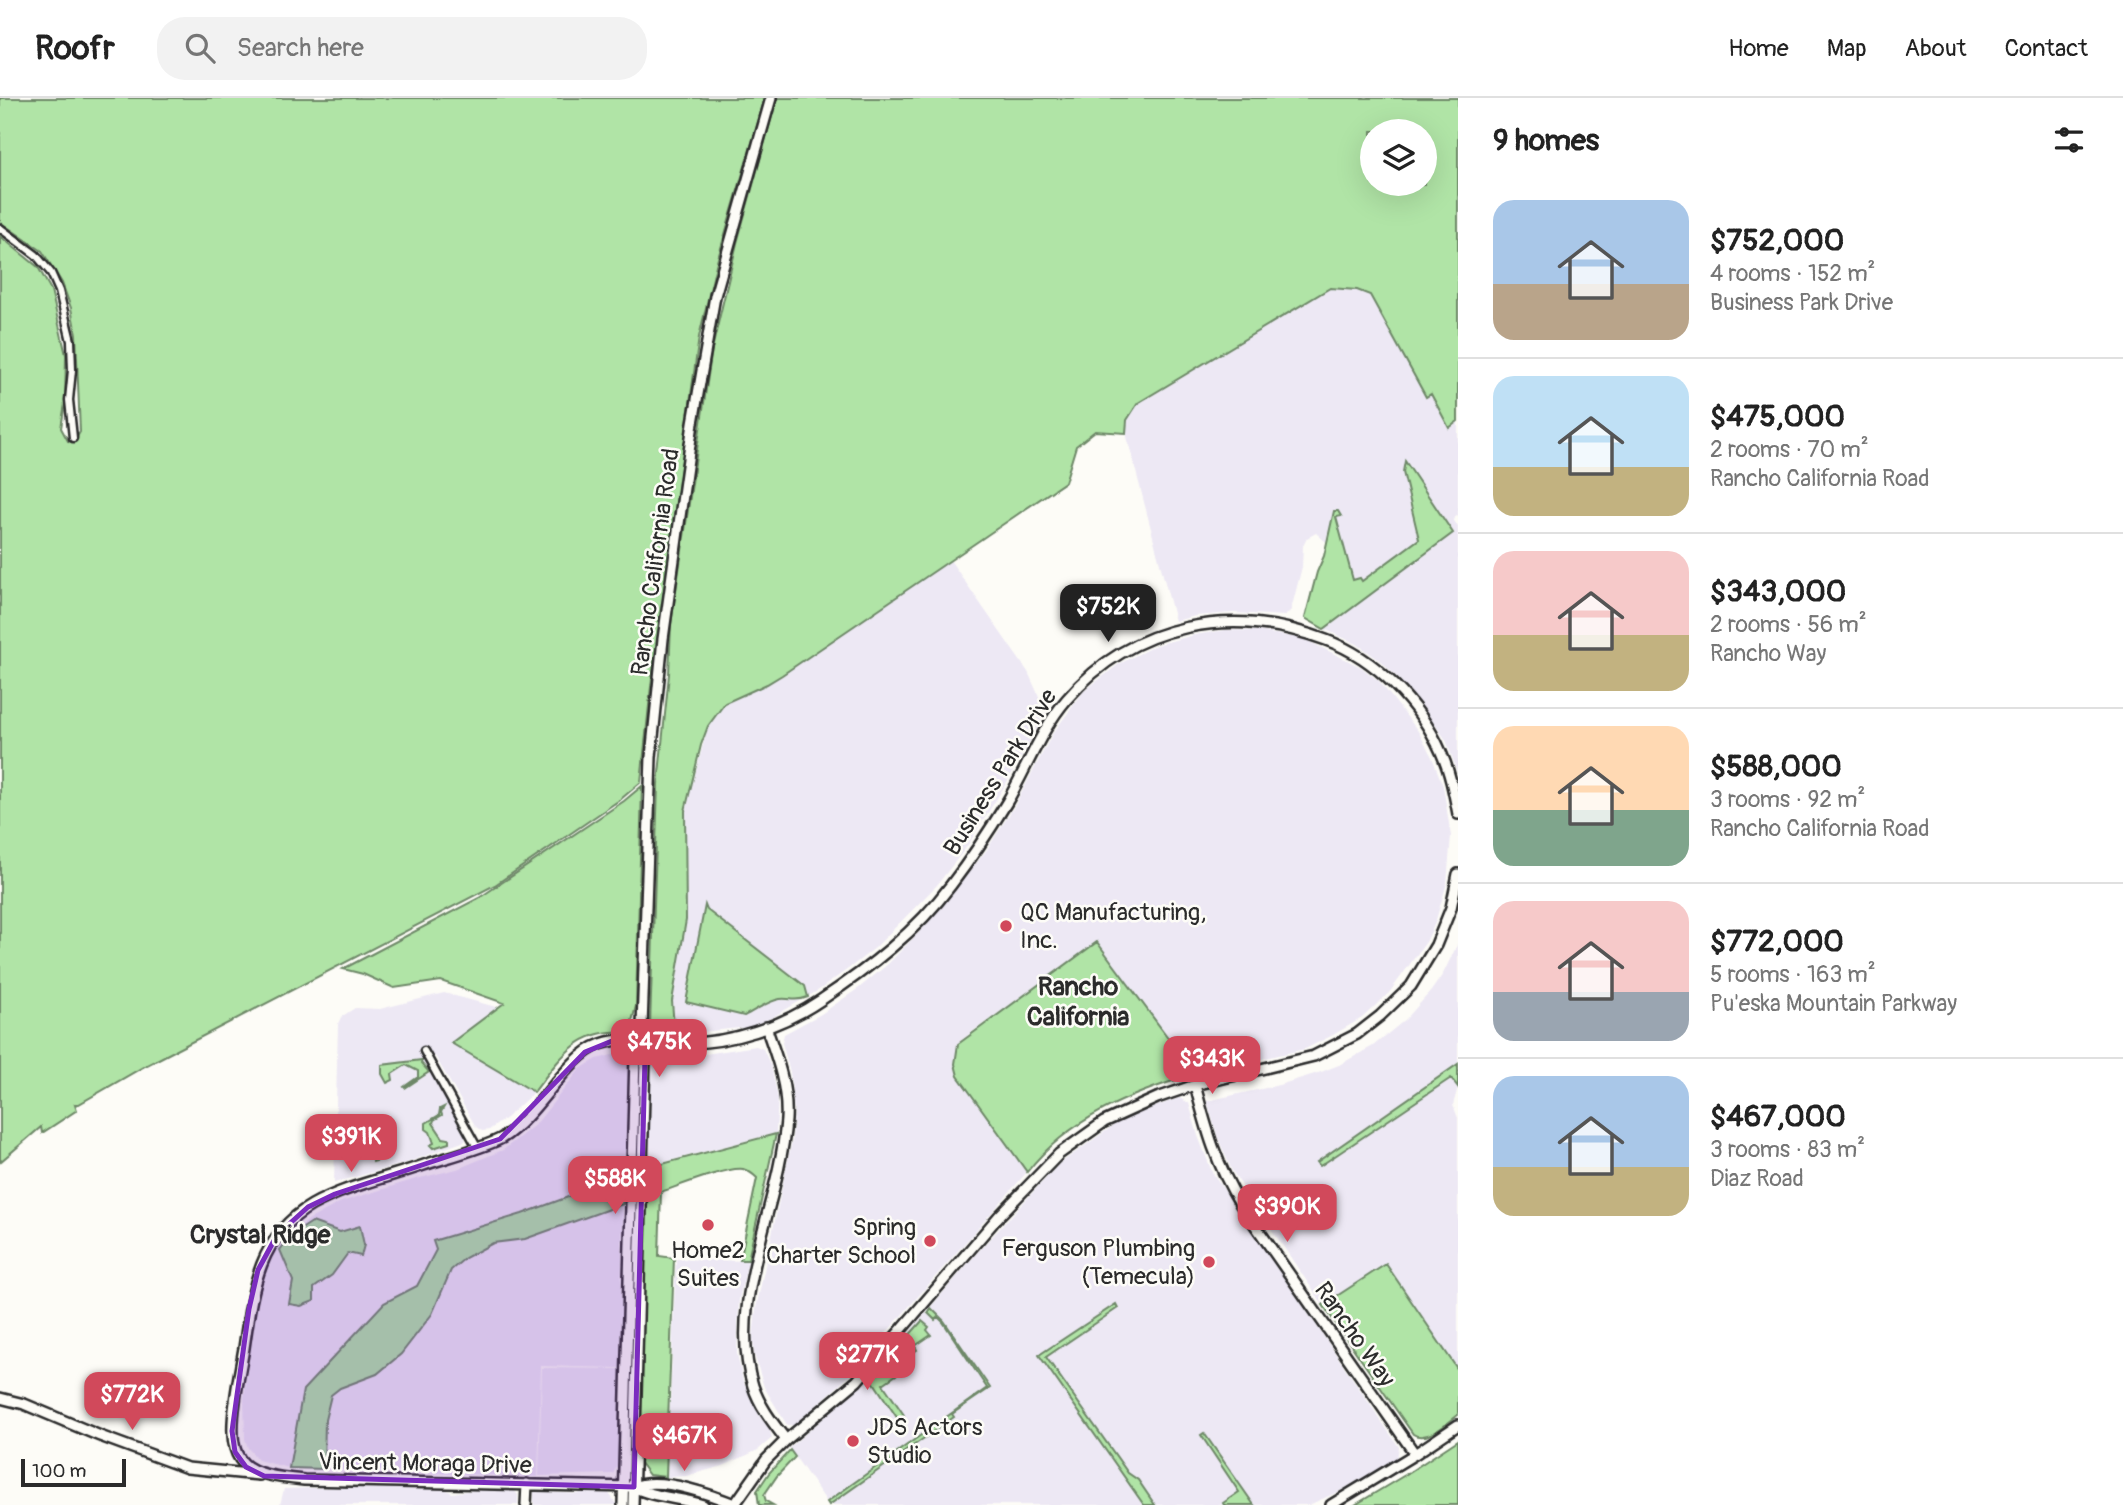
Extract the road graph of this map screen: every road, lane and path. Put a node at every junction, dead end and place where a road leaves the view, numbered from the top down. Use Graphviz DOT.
graph roads {
  1 [pos="771,98"];
  2 [pos="0,228"];
  3 [pos="73,438"];
  4 [pos="1458,814"];
  5 [pos="1458,874"];
  6 [pos="766,1027"];
  7 [pos="642,1040"];
  8 [pos="424,1051"];
  9 [pos="1195,1085"];
  10 [pos="477,1147"];
  11 [pos="0,1398"];
  12 [pos="1458,1425"];
  13 [pos="786,1440"];
  14 [pos="1415,1454"];
  15 [pos="264,1476"];
  16 [pos="527,1484"];
  17 [pos="623,1486"];
  18 [pos="634,1487"];
  19 [pos="736,1504"];
  20 [pos="526,1505"];
  21 [pos="623,1505"];
  22 [pos="633,1505"];
  23 [pos="702,1505"];
  24 [pos="1331,1505"];
  1 -- 7 [label="street, Rancho California Road"];
  2 -- 3 [label="street"];
  4 -- 6 [label="street, Business Park Drive"];
  5 -- 9 [label="street"];
  6 -- 7 [label="street, Business Park Drive"];
  6 -- 13 [label="street"];
  7 -- 10 [label="street, Business Park Drive"];
  7 -- 17 [label="street, Rancho California Road"];
  7 -- 18 [label="street, Rancho California Road"];
  8 -- 10 [label="street"];
  9 -- 13 [label="street"];
  9 -- 14 [label="street, Rancho Way"];
  10 -- 15 [label="street, Business Park Drive"];
  11 -- 15 [label="street, Vincent Moraga Drive"];
  12 -- 14 [label="street"];
  13 -- 19 [label="street"];
  14 -- 24 [label="street"];
  15 -- 16 [label="street, Vincent Moraga Drive"];
  16 -- 17 [label="street, Vincent Moraga Drive"];
  16 -- 20 [label="street"];
  17 -- 18 [label="street, Vincent Moraga Drive"];
  17 -- 21 [label="street, Rancho California Road"];
  18 -- 19 [label="street"];
  18 -- 22 [label="street, Rancho California Road"];
  18 -- 23 [label="street"];
}
